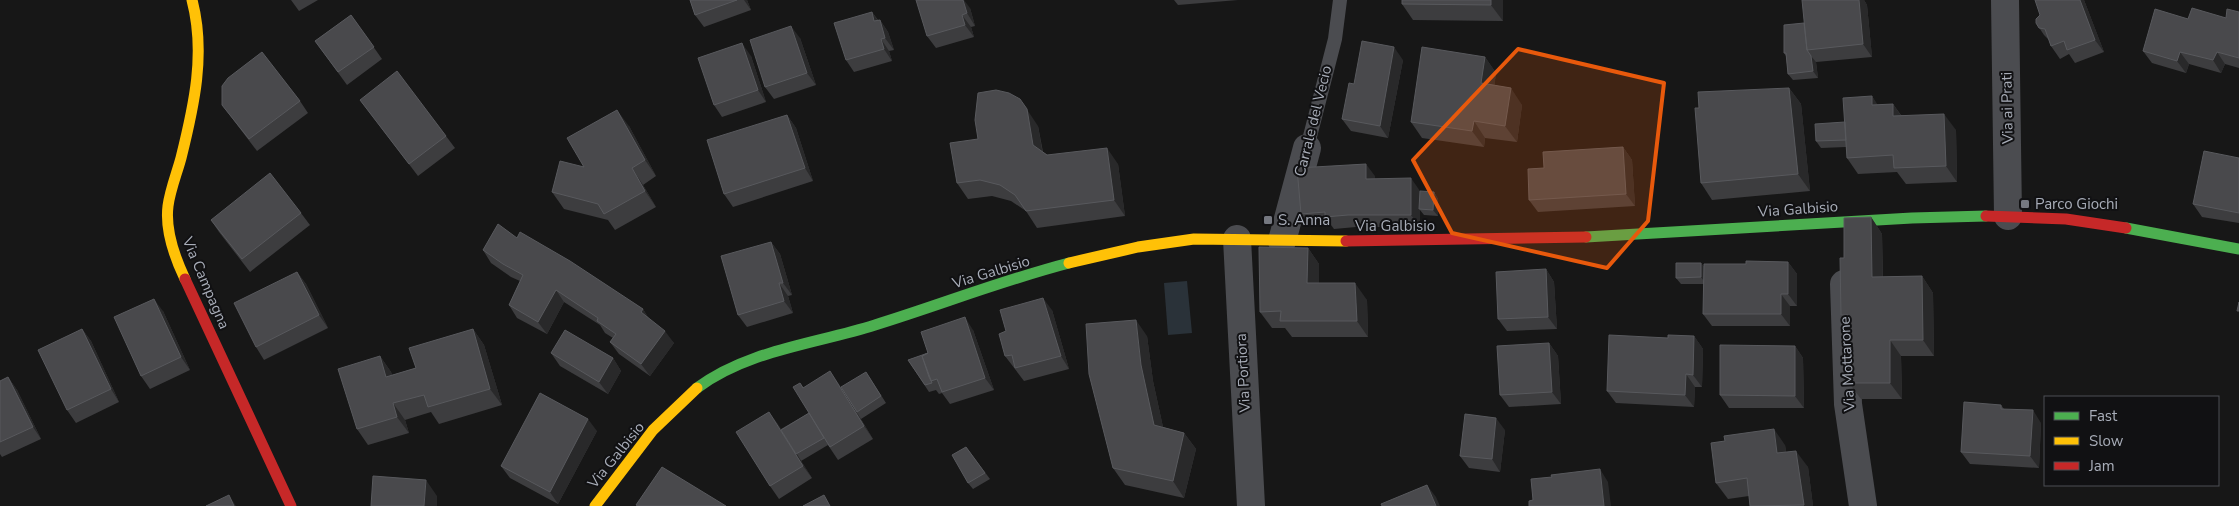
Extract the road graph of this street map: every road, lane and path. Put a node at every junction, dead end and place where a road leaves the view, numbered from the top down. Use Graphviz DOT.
graph roads {
  1 [pos="192,0"];
  2 [pos="1340,0"];
  3 [pos="2005,0"];
  4 [pos="1306,148"];
  5 [pos="2008,216"];
  6 [pos="1842,220"];
  7 [pos="1237,239"];
  8 [pos="1282,241"];
  9 [pos="2239,249"];
  10 [pos="291,506"];
  11 [pos="595,506"];
  12 [pos="1251,506"];
  13 [pos="1863,506"];
  1 -- 10 [label="street, Via Campagna"];
  2 -- 4 [label="lane, Carrale del Vecio"];
  3 -- 5 [label="street, Via ai Prati"];
  4 -- 8 [label="street, Carrale del Vecio"];
  5 -- 6 [label="street, Via Galbisio"];
  5 -- 9 [label="street, Via Galbisio"];
  6 -- 8 [label="street, Via Galbisio"];
  6 -- 13 [label="street, Via Mottarone"];
  7 -- 8 [label="street, Via Galbisio"];
  7 -- 11 [label="street, Via Galbisio"];
  7 -- 12 [label="street, Via Portiora"];
}
